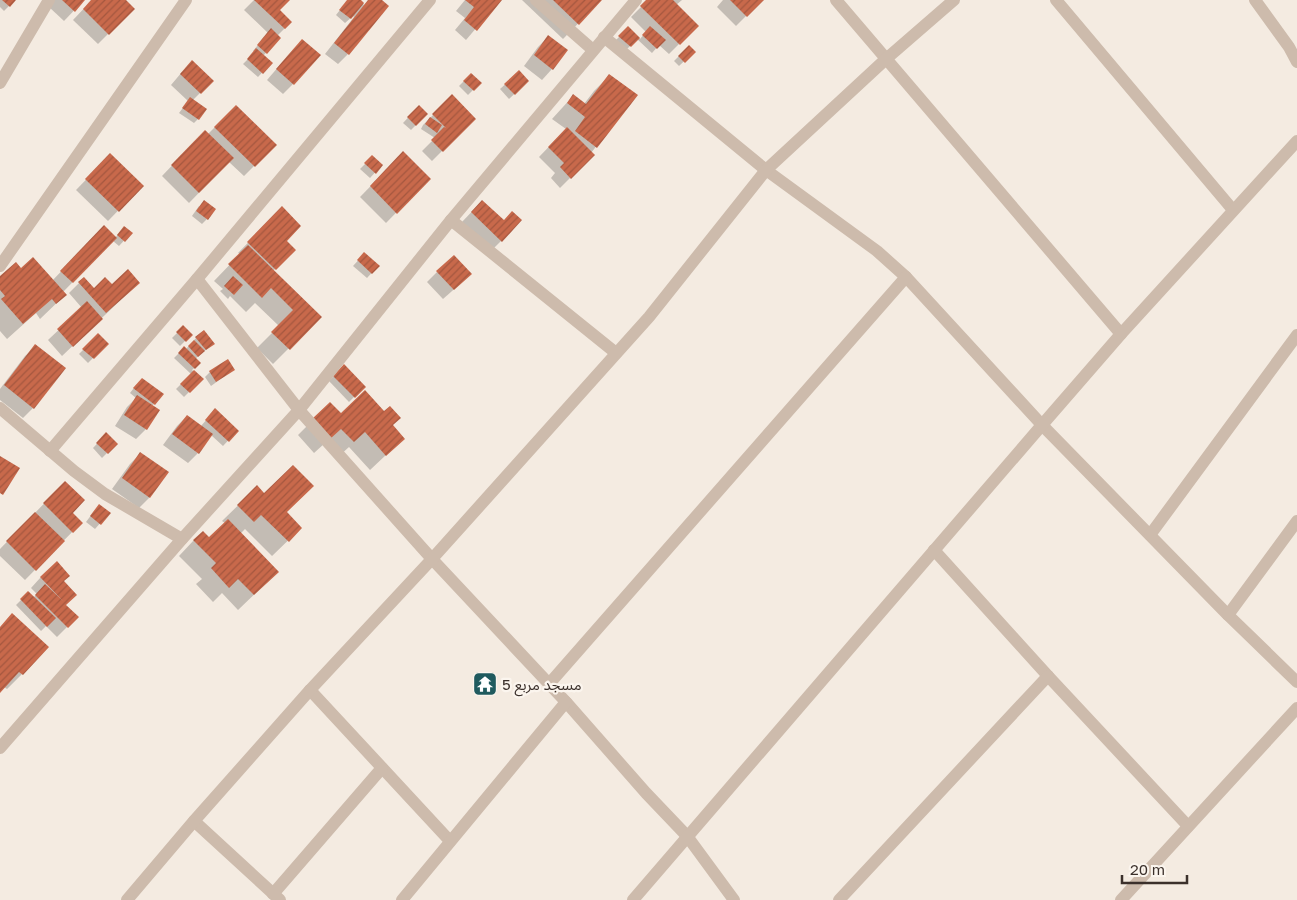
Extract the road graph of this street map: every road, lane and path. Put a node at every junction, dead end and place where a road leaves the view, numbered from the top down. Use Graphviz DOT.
graph roads {
  1 [pos="49,0"];
  2 [pos="186,0"];
  3 [pos="430,0"];
  4 [pos="536,0"];
  5 [pos="636,0"];
  6 [pos="836,0"];
  7 [pos="954,0"];
  8 [pos="1056,0"];
  9 [pos="1255,0"];
  10 [pos="604,37"];
  11 [pos="1293,42"];
  12 [pos="593,50"];
  13 [pos="886,59"];
  14 [pos="1297,62"];
  15 [pos="0,83"];
  16 [pos="1297,141"];
  17 [pos="766,170"];
  18 [pos="1233,210"];
  19 [pos="451,220"];
  20 [pos="0,266"];
  21 [pos="906,277"];
  22 [pos="197,279"];
  23 [pos="1121,334"];
  24 [pos="1297,335"];
  25 [pos="616,353"];
  26 [pos="0,408"];
  27 [pos="299,410"];
  28 [pos="1042,425"];
  29 [pos="50,451"];
  30 [pos="1297,521"];
  31 [pos="1150,535"];
  32 [pos="182,539"];
  33 [pos="934,550"];
  34 [pos="432,559"];
  35 [pos="1228,615"];
  36 [pos="1048,676"];
  37 [pos="1297,682"];
  38 [pos="549,684"];
  39 [pos="310,690"];
  40 [pos="566,702"];
  41 [pos="1297,708"];
  42 [pos="0,748"];
  43 [pos="382,768"];
  44 [pos="194,821"];
  45 [pos="1188,826"];
  46 [pos="687,836"];
  47 [pos="450,841"];
  48 [pos="277,897"];
  49 [pos="127,900"];
  50 [pos="402,900"];
  51 [pos="633,900"];
  52 [pos="734,900"];
  53 [pos="839,900"];
  54 [pos="1121,900"];
  1 -- 15 [label="street"];
  2 -- 20 [label="street"];
  3 -- 22 [label="street"];
  4 -- 12 [label="street"];
  5 -- 10 [label="street"];
  6 -- 13 [label="street"];
  7 -- 13 [label="street"];
  8 -- 18 [label="street"];
  9 -- 11 [label="street"];
  10 -- 12 [label="street"];
  10 -- 17 [label="street"];
  11 -- 14 [label="street"];
  12 -- 19 [label="street"];
  13 -- 17 [label="street"];
  13 -- 23 [label="street"];
  16 -- 18 [label="street"];
  17 -- 21 [label="street"];
  17 -- 25 [label="street"];
  18 -- 23 [label="street"];
  19 -- 25 [label="street"];
  19 -- 27 [label="street"];
  21 -- 28 [label="street"];
  21 -- 38 [label="street"];
  22 -- 27 [label="street"];
  22 -- 29 [label="street"];
  23 -- 28 [label="street"];
  24 -- 31 [label="street"];
  25 -- 34 [label="street"];
  26 -- 29 [label="street"];
  27 -- 32 [label="street"];
  27 -- 34 [label="street"];
  28 -- 31 [label="street"];
  28 -- 33 [label="street"];
  29 -- 32 [label="street"];
  30 -- 35 [label="street"];
  31 -- 35 [label="street"];
  32 -- 42 [label="street"];
  33 -- 36 [label="street"];
  33 -- 46 [label="street"];
  34 -- 38 [label="street"];
  34 -- 39 [label="street"];
  35 -- 37 [label="street"];
  36 -- 45 [label="street"];
  36 -- 53 [label="street"];
  38 -- 40 [label="street"];
  39 -- 43 [label="street"];
  39 -- 44 [label="street"];
  40 -- 46 [label="street"];
  40 -- 47 [label="street"];
  41 -- 45 [label="street"];
  43 -- 47 [label="street"];
  43 -- 48 [label="street"];
  44 -- 48 [label="street"];
  44 -- 49 [label="street"];
  45 -- 54 [label="street"];
  46 -- 51 [label="street"];
  46 -- 52 [label="street"];
  47 -- 50 [label="street"];
}
